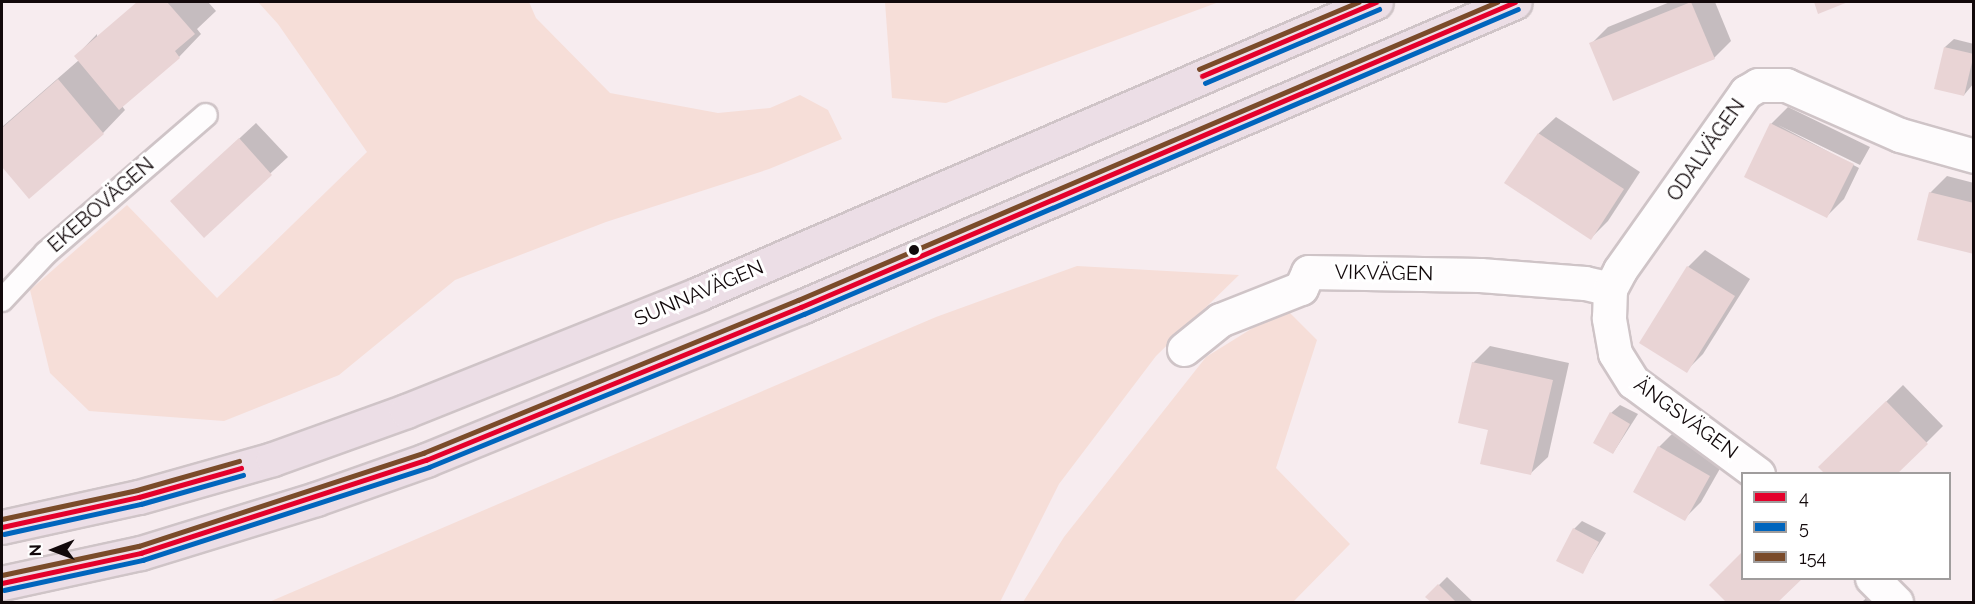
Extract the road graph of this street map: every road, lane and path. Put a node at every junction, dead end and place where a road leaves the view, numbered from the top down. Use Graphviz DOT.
graph roads {
  1 [pos="1376,2"];
  2 [pos="1515,2"];
  3 [pos="206,115"];
  4 [pos="1974,156"];
  5 [pos="1610,289"];
  6 [pos="2,300"];
  7 [pos="1184,349"];
  8 [pos="1755,472"];
  9 [pos="2,527"];
  10 [pos="1873,580"];
  11 [pos="2,582"];
  12 [pos="1896,603"];
  1 -- 9 [label="highway, SUNNAVÄGEN"];
  2 -- 11 [label="highway"];
  3 -- 6 [label="lane, EKEBOVÄGEN"];
  4 -- 5 [label="street, ODALVÄGEN"];
  5 -- 7 [label="street, VIKVÄGEN"];
  5 -- 8 [label="street, ÄNGSVÄGEN"];
  10 -- 12 [label="street"];
}
